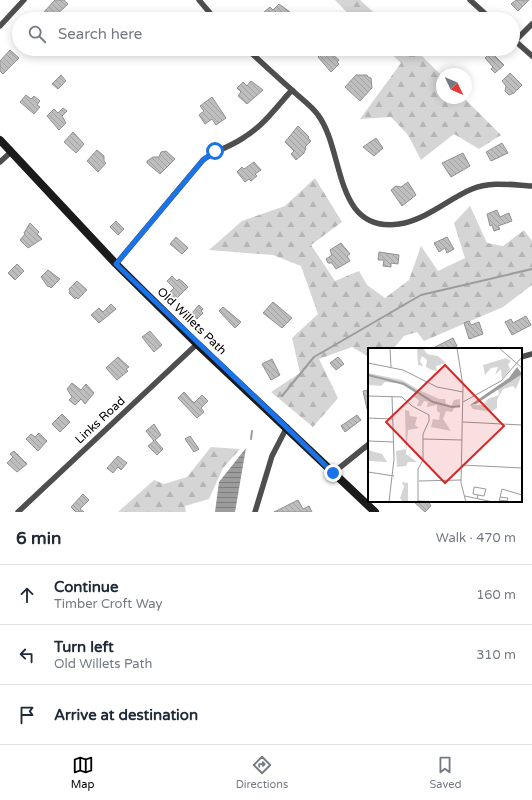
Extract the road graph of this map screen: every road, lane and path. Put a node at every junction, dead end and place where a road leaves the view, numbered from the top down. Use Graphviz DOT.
graph roads {
  1 [pos="24,0"];
  2 [pos="199,0"];
  3 [pos="470,0"];
  4 [pos="13,12"];
  5 [pos="209,12"];
  6 [pos="483,12"];
  7 [pos="12,13"];
  8 [pos="532,24"];
  9 [pos="0,26"];
  10 [pos="520,35"];
  11 [pos="520,45"];
  12 [pos="255,56"];
  13 [pos="532,56"];
  14 [pos="292,90"];
  15 [pos="0,140"];
  16 [pos="11,152"];
  17 [pos="0,162"];
  18 [pos="532,186"];
  19 [pos="116,264"];
  20 [pos="197,344"];
  21 [pos="532,354"];
  22 [pos="522,357"];
  23 [pos="287,427"];
  24 [pos="368,445"];
  25 [pos="333,473"];
  26 [pos="18,512"];
  27 [pos="255,512"];
  28 [pos="375,512"];
  1 -- 4 [label="street"];
  2 -- 5 [label="street"];
  3 -- 6 [label="street"];
  7 -- 9 [label="street"];
  8 -- 10 [label="street"];
  11 -- 13 [label="street"];
  12 -- 14 [label="street"];
  14 -- 18 [label="street"];
  14 -- 19 [label="street"];
  15 -- 16 [label="main road, Old Willets Path"];
  16 -- 17 [label="street"];
  16 -- 19 [label="main road, Old Willets Path"];
  19 -- 20 [label="main road, Old Willets Path"];
  20 -- 23 [label="main road, Old Willets Path"];
  20 -- 26 [label="street, Links Road"];
  21 -- 22 [label="street"];
  23 -- 25 [label="main road, Old Willets Path"];
  23 -- 27 [label="street"];
  24 -- 25 [label="street"];
  25 -- 28 [label="main road, Old Willets Path"];
}
